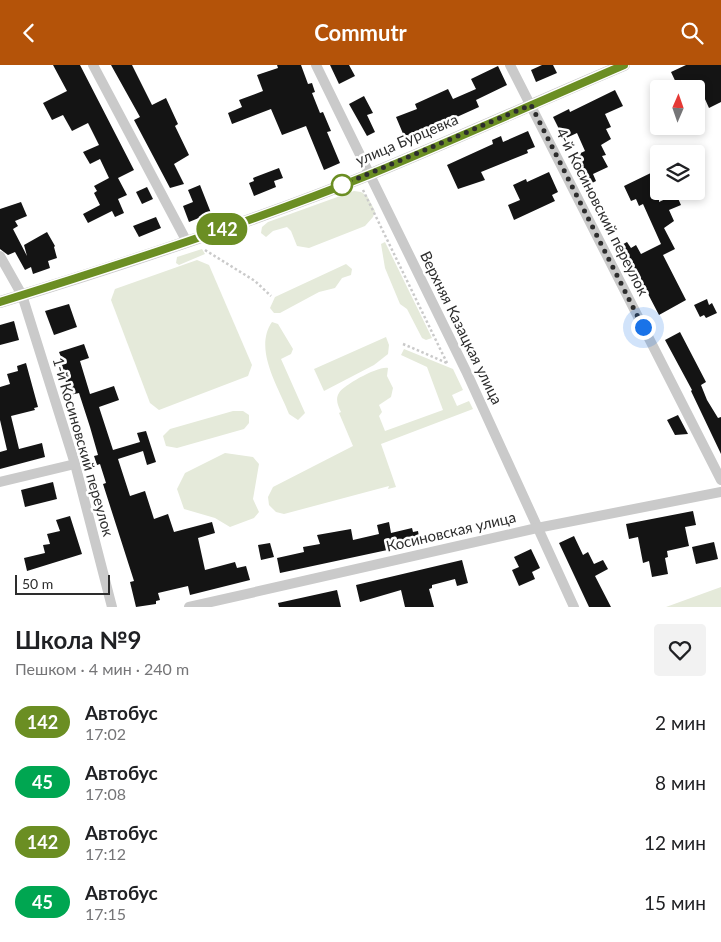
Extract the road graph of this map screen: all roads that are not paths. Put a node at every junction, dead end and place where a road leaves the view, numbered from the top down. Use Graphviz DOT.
graph roads {
  1 [pos="93,65"];
  2 [pos="316,65"];
  3 [pos="510,65"];
  4 [pos="624,65"];
  5 [pos="531,105"];
  6 [pos="370,174"];
  7 [pos="187,242"];
  8 [pos="0,256"];
  9 [pos="22,295"];
  10 [pos="0,302"];
  11 [pos="76,464"];
  12 [pos="721,480"];
  13 [pos="0,482"];
  14 [pos="721,492"];
  15 [pos="537,528"];
  16 [pos="112,607"];
  17 [pos="189,607"];
  18 [pos="574,607"];
  1 -- 7 [label="street"];
  2 -- 6 [label="street, Верхняя Казацкая улица"];
  3 -- 5 [label="street, 4-й Косиновский переулок"];
  4 -- 5 [label="street, улица Бурцевка"];
  5 -- 6 [label="street, улица Бурцевка"];
  5 -- 12 [label="street, 4-й Косиновский переулок"];
  6 -- 7 [label="street, улица Бурцевка"];
  6 -- 15 [label="street, Верхняя Казацкая улица"];
  7 -- 9 [label="street, улица Бурцевка"];
  8 -- 9 [label="street, 1-й Косиновский переулок"];
  9 -- 10 [label="street, улица Бурцевка"];
  9 -- 11 [label="street, 1-й Косиновский переулок"];
  11 -- 13 [label="street"];
  11 -- 16 [label="street, 1-й Косиновский переулок"];
  14 -- 15 [label="street, Косиновская улица"];
  15 -- 17 [label="street, Косиновская улица"];
  15 -- 18 [label="street, Верхняя Казацкая улица"];
}
